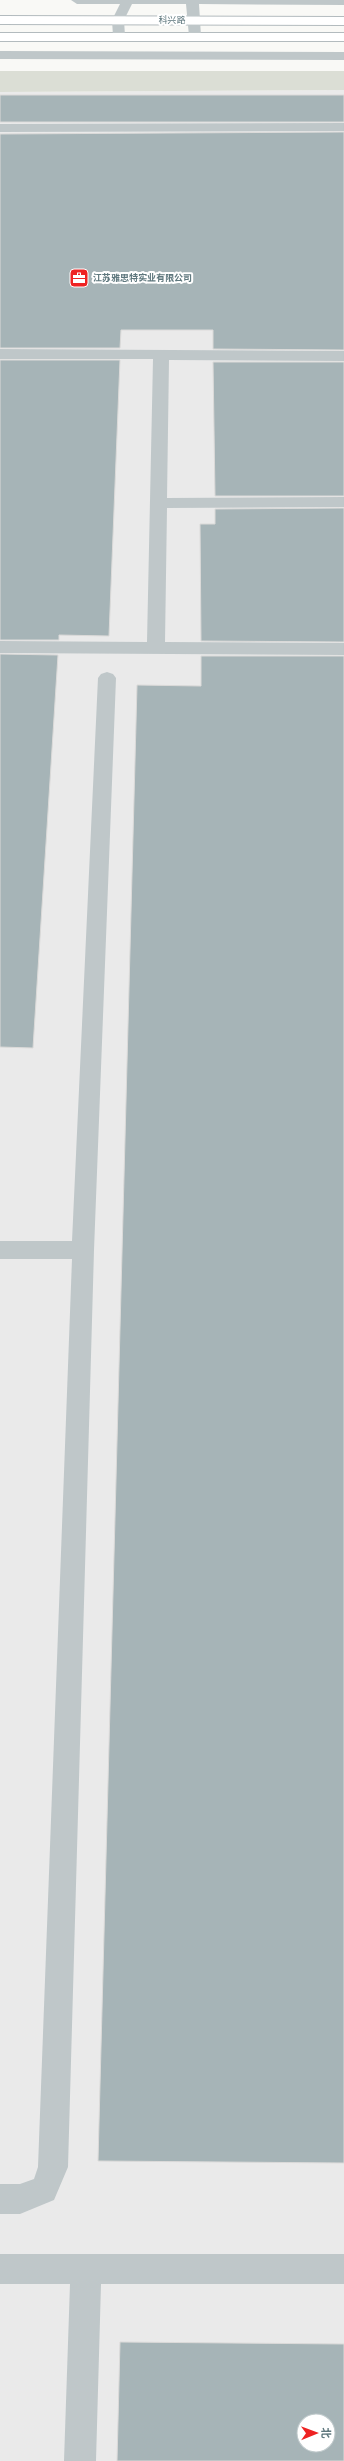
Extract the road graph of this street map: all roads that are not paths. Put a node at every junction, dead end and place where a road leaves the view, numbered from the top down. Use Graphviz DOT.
graph roads {
  1 [pos="77,0"];
  2 [pos="128,0"];
  3 [pos="192,0"];
  4 [pos="344,1"];
  5 [pos="0,20"];
  6 [pos="118,20"];
  7 [pos="195,20"];
  8 [pos="344,21"];
  9 [pos="118,36"];
  10 [pos="195,36"];
  11 [pos="0,37"];
  12 [pos="344,37"];
  13 [pos="0,56"];
  14 [pos="344,56"];
  15 [pos="344,127"];
  16 [pos="0,128"];
  17 [pos="0,354"];
  18 [pos="162,355"];
  19 [pos="344,356"];
  20 [pos="344,502"];
  21 [pos="159,503"];
  22 [pos="0,647"];
  23 [pos="156,648"];
  24 [pos="344,649"];
  25 [pos="107,678"];
  26 [pos="0,1250"];
  27 [pos="83,1250"];
  28 [pos="0,2199"];
  29 [pos="0,2269"];
  30 [pos="86,2269"];
  31 [pos="344,2270"];
  32 [pos="80,2461"];
  1 -- 2 [label="lane"];
  2 -- 3 [label="lane"];
  2 -- 6 [label="lane"];
  3 -- 4 [label="lane"];
  3 -- 7 [label="lane"];
  5 -- 6 [label="main road, 科兴路"];
  6 -- 7 [label="main road, 科兴路"];
  6 -- 9 [label="lane"];
  7 -- 8 [label="main road, 科兴路"];
  7 -- 10 [label="lane"];
  9 -- 10 [label="main road, 科兴路"];
  9 -- 11 [label="main road, 科兴路"];
  10 -- 12 [label="main road, 科兴路"];
  13 -- 14 [label="lane"];
  15 -- 16 [label="lane"];
  17 -- 18 [label="lane"];
  18 -- 19 [label="lane"];
  18 -- 21 [label="lane"];
  20 -- 21 [label="lane"];
  21 -- 23 [label="lane"];
  22 -- 23 [label="lane"];
  23 -- 24 [label="lane"];
  25 -- 27 [label="lane"];
  26 -- 27 [label="lane"];
  27 -- 28 [label="lane"];
  29 -- 30 [label="lane"];
  30 -- 31 [label="lane"];
  30 -- 32 [label="lane"];
}
